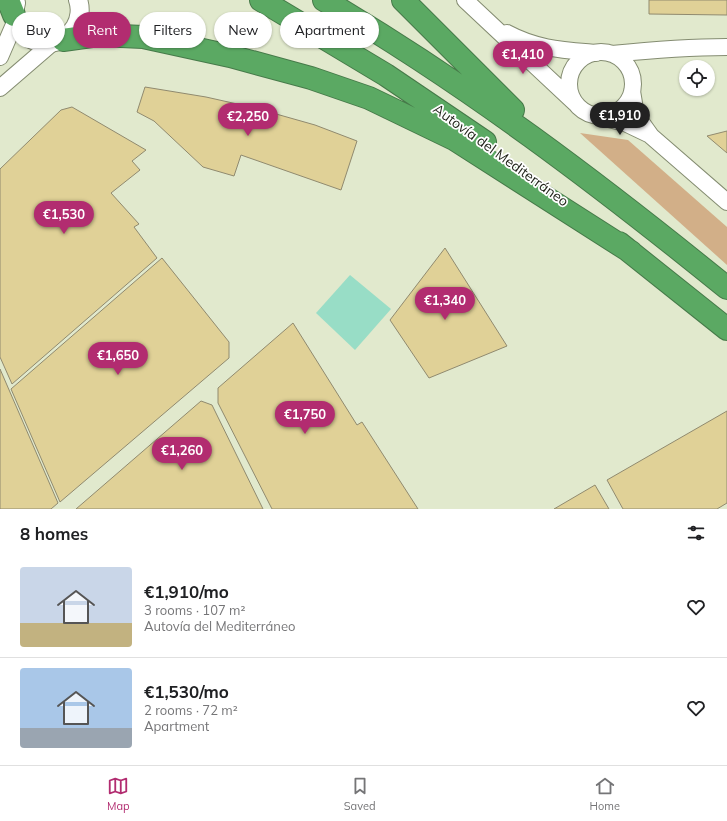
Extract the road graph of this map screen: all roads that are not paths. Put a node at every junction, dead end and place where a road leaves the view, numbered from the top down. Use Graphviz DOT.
graph roads {
  1 [pos="261,0"];
  2 [pos="324,0"];
  3 [pos="403,0"];
  4 [pos="465,0"];
  5 [pos="80,4"];
  6 [pos="13,9"];
  7 [pos="491,25"];
  8 [pos="65,37"];
  9 [pos="65,41"];
  10 [pos="727,47"];
  11 [pos="50,48"];
  12 [pos="657,49"];
  13 [pos="596,53"];
  14 [pos="612,54"];
  15 [pos="0,56"];
  16 [pos="633,86"];
  17 [pos="0,88"];
  18 [pos="575,103"];
  19 [pos="597,116"];
  20 [pos="651,136"];
  21 [pos="583,174"];
  22 [pos="727,202"];
  23 [pos="631,252"];
  24 [pos="727,288"];
  25 [pos="727,330"];
  1 -- 23 [label="highway, Autovía del Mediterráneo"];
  2 -- 21 [label="highway"];
  3 -- 21 [label="highway"];
  4 -- 7 [label="street"];
  5 -- 8 [label="main road"];
  6 -- 15 [label="street"];
  7 -- 13 [label="street"];
  7 -- 18 [label="street"];
  9 -- 23 [label="highway"];
  10 -- 12 [label="street"];
  11 -- 17 [label="street"];
  12 -- 14 [label="street"];
  12 -- 16 [label="street"];
  13 -- 14 [label="street"];
  13 -- 18 [label="street"];
  14 -- 16 [label="street"];
  16 -- 19 [label="street"];
  16 -- 20 [label="street"];
  18 -- 19 [label="street"];
  19 -- 20 [label="street"];
  20 -- 22 [label="street"];
  21 -- 24 [label="highway"];
  23 -- 25 [label="highway, Autovía del Mediterráneo"];
}
